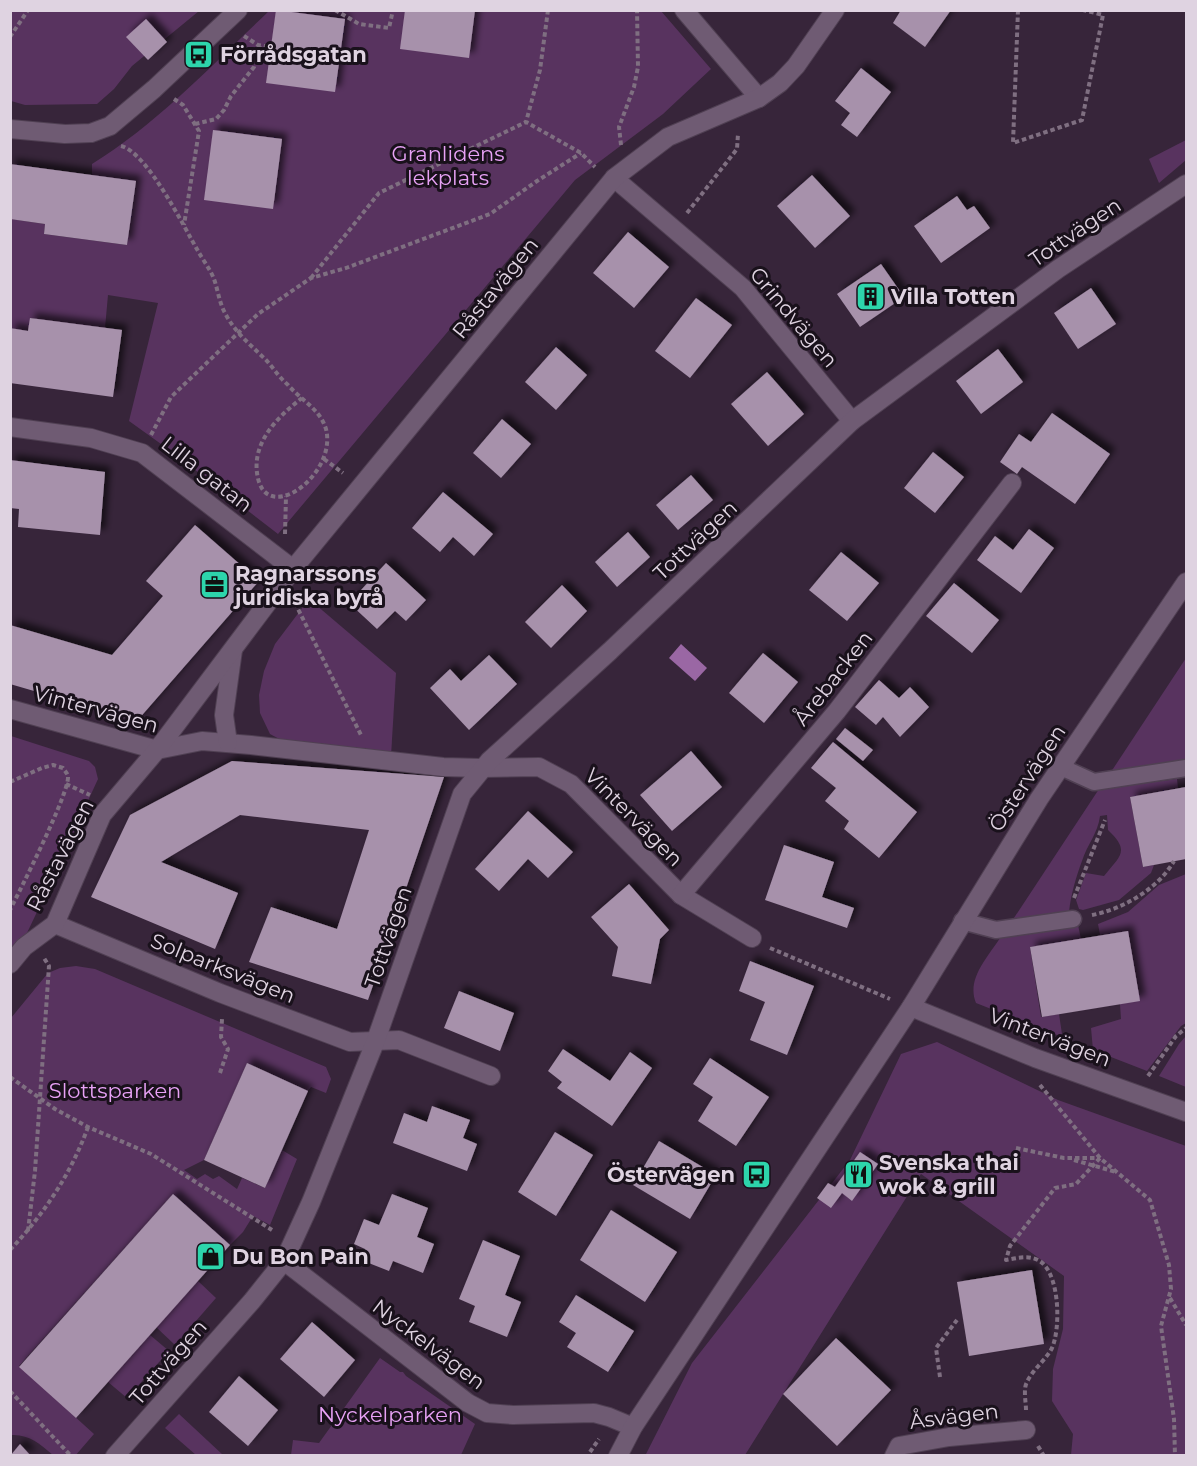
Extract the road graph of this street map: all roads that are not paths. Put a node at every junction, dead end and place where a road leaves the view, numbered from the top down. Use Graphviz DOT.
graph roads {
  1 [pos="238,10"];
  2 [pos="684,10"];
  3 [pos="836,10"];
  4 [pos="759,98"];
  5 [pos="10,129"];
  6 [pos="614,178"];
  7 [pos="1186,184"];
  8 [pos="852,421"];
  9 [pos="10,427"];
  10 [pos="1012,483"];
  11 [pos="293,569"];
  12 [pos="1184,592"];
  13 [pos="234,648"];
  14 [pos="10,709"];
  15 [pos="228,743"];
  16 [pos="157,750"];
  17 [pos="1061,767"];
  18 [pos="481,768"];
  19 [pos="1186,768"];
  20 [pos="681,895"];
  21 [pos="1073,919"];
  22 [pos="962,921"];
  23 [pos="55,924"];
  24 [pos="752,938"];
  25 [pos="10,964"];
  26 [pos="911,1007"];
  27 [pos="376,1040"];
  28 [pos="491,1076"];
  29 [pos="1186,1112"];
  30 [pos="284,1261"];
  31 [pos="633,1427"];
  32 [pos="1026,1430"];
  33 [pos="115,1455"];
  34 [pos="618,1455"];
  35 [pos="894,1455"];
  1 -- 5 [label="street"];
  2 -- 4 [label="street"];
  3 -- 4 [label="street, Råstavägen"];
  4 -- 6 [label="street, Råstavägen"];
  6 -- 8 [label="street, Grindvägen"];
  6 -- 11 [label="street, Råstavägen"];
  7 -- 8 [label="street, Tottvägen"];
  8 -- 18 [label="street, Tottvägen"];
  9 -- 11 [label="street, Lilla gatan"];
  10 -- 20 [label="street, Årebacken"];
  11 -- 13 [label="street, Råstavägen"];
  12 -- 17 [label="street, Östervägen"];
  13 -- 15 [label="street, Råstavägen"];
  13 -- 16 [label="street, Råstavägen"];
  14 -- 16 [label="street, Vintervägen"];
  15 -- 16 [label="street, Vintervägen"];
  15 -- 18 [label="street, Vintervägen"];
  16 -- 23 [label="street, Råstavägen"];
  17 -- 19 [label="lane"];
  17 -- 22 [label="street, Östervägen"];
  18 -- 20 [label="street, Vintervägen"];
  18 -- 27 [label="street, Tottvägen"];
  20 -- 24 [label="street, Vintervägen"];
  21 -- 22 [label="lane"];
  22 -- 26 [label="street, Östervägen"];
  23 -- 25 [label="street, Råstavägen"];
  23 -- 27 [label="street, Solparksvägen"];
  26 -- 29 [label="street, Vintervägen"];
  26 -- 31 [label="street, Östervägen"];
  27 -- 28 [label="street"];
  27 -- 30 [label="street, Tottvägen"];
  30 -- 31 [label="street, Nyckelvägen"];
  30 -- 33 [label="street, Tottvägen"];
  31 -- 34 [label="street, Östervägen"];
  32 -- 35 [label="street, Åsvägen"];
}
